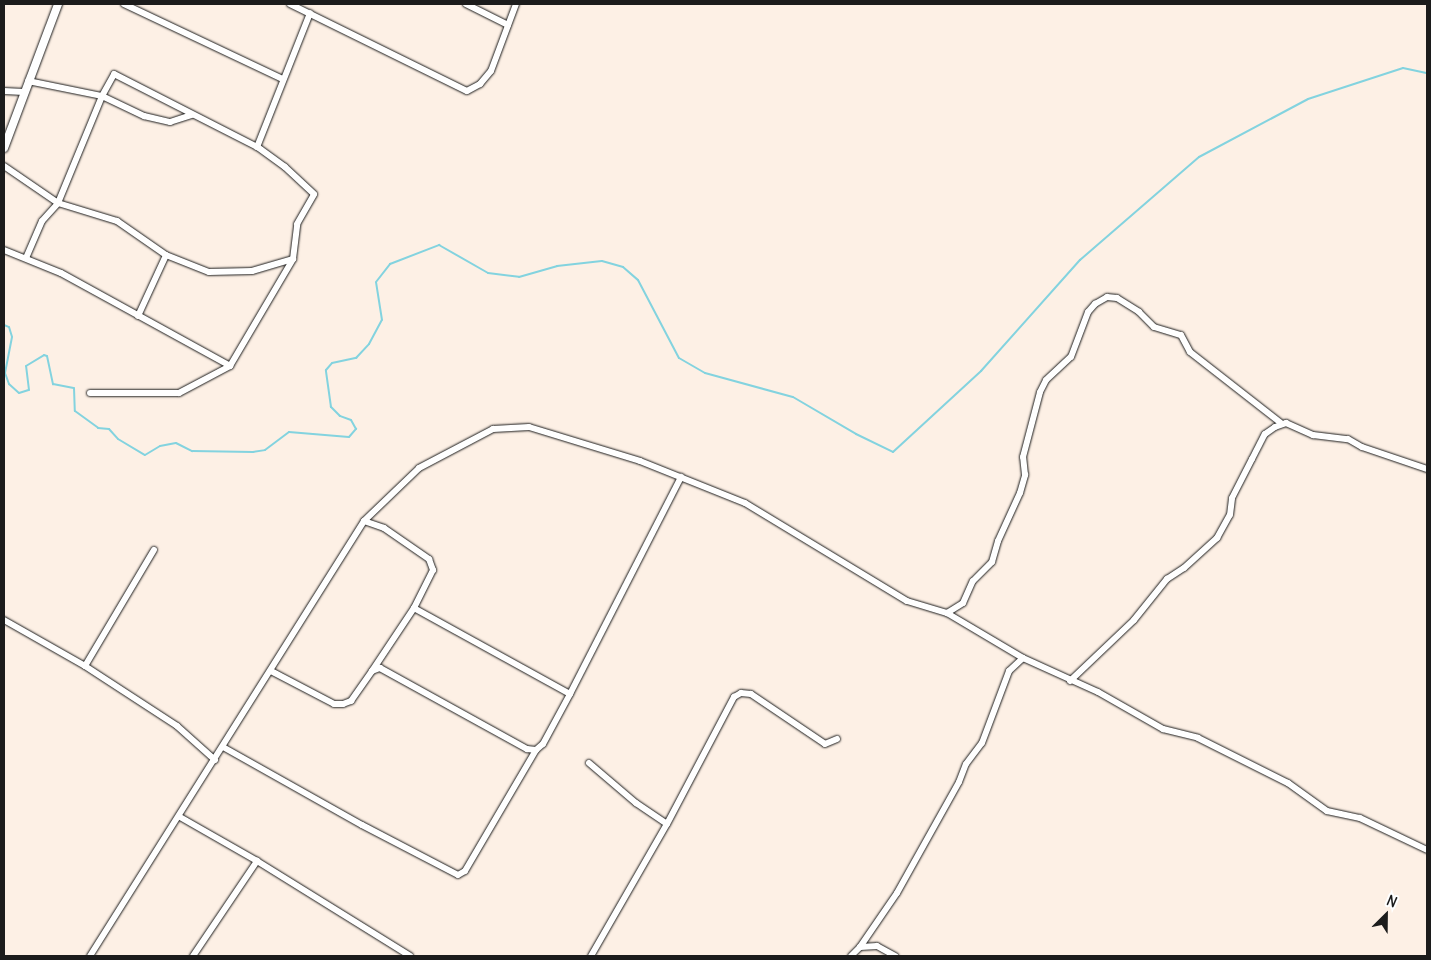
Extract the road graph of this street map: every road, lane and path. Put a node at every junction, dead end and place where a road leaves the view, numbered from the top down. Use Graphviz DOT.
graph roads {
  1 [pos="58,4"];
  2 [pos="124,4"];
  3 [pos="290,4"];
  4 [pos="466,4"];
  5 [pos="516,4"];
  6 [pos="310,13"];
  7 [pos="508,25"];
  8 [pos="283,79"];
  9 [pos="28,81"];
  10 [pos="4,90"];
  11 [pos="24,92"];
  12 [pos="102,96"];
  13 [pos="192,116"];
  14 [pos="257,147"];
  15 [pos="4,148"];
  16 [pos="4,166"];
  17 [pos="58,203"];
  18 [pos="4,250"];
  19 [pos="166,255"];
  20 [pos="26,258"];
  21 [pos="293,258"];
  22 [pos="138,316"];
  23 [pos="230,366"];
  24 [pos="90,393"];
  25 [pos="1280,423"];
  26 [pos="1427,468"];
  27 [pos="681,477"];
  28 [pos="364,521"];
  29 [pos="154,550"];
  30 [pos="414,608"];
  31 [pos="947,613"];
  32 [pos="4,620"];
  33 [pos="1023,658"];
  34 [pos="85,666"];
  35 [pos="271,670"];
  36 [pos="372,671"];
  37 [pos="1070,681"];
  38 [pos="570,694"];
  39 [pos="837,739"];
  40 [pos="224,747"];
  41 [pos="536,750"];
  42 [pos="215,760"];
  43 [pos="589,763"];
  44 [pos="180,817"];
  45 [pos="667,824"];
  46 [pos="1427,850"];
  47 [pos="257,860"];
  48 [pos="860,947"];
  49 [pos="90,956"];
  50 [pos="193,956"];
  51 [pos="410,956"];
  52 [pos="591,956"];
  53 [pos="851,956"];
  54 [pos="895,956"];
  1 -- 9 [label="street"];
  2 -- 8 [label="street"];
  3 -- 6 [label="street"];
  4 -- 7 [label="street"];
  5 -- 7 [label="street"];
  6 -- 7 [label="street"];
  6 -- 8 [label="street"];
  8 -- 14 [label="street"];
  9 -- 11 [label="street"];
  9 -- 12 [label="street"];
  10 -- 11 [label="street"];
  11 -- 15 [label="street"];
  12 -- 13 [label="street"];
  12 -- 13 [label="street"];
  12 -- 17 [label="street"];
  13 -- 14 [label="street"];
  14 -- 21 [label="street"];
  16 -- 17 [label="street"];
  17 -- 19 [label="street"];
  17 -- 20 [label="street"];
  18 -- 20 [label="street"];
  19 -- 21 [label="street"];
  19 -- 22 [label="street"];
  20 -- 22 [label="street"];
  21 -- 23 [label="street"];
  22 -- 23 [label="street"];
  23 -- 24 [label="street"];
  25 -- 26 [label="street"];
  25 -- 31 [label="street"];
  25 -- 37 [label="street"];
  27 -- 28 [label="street"];
  27 -- 31 [label="street"];
  27 -- 38 [label="street"];
  28 -- 30 [label="street"];
  28 -- 35 [label="street"];
  29 -- 34 [label="street"];
  30 -- 36 [label="street"];
  30 -- 38 [label="street"];
  31 -- 33 [label="street"];
  32 -- 34 [label="street"];
  33 -- 37 [label="street"];
  33 -- 48 [label="street"];
  34 -- 42 [label="street"];
  35 -- 36 [label="street"];
  35 -- 40 [label="street"];
  36 -- 41 [label="street"];
  37 -- 46 [label="street"];
  38 -- 41 [label="street"];
  39 -- 45 [label="street"];
  40 -- 41 [label="street"];
  40 -- 42 [label="street"];
  42 -- 44 [label="street"];
  43 -- 45 [label="street"];
  44 -- 47 [label="street"];
  44 -- 49 [label="street"];
  45 -- 52 [label="street"];
  47 -- 50 [label="street"];
  47 -- 51 [label="street"];
  48 -- 53 [label="street"];
  48 -- 54 [label="street"];
}
